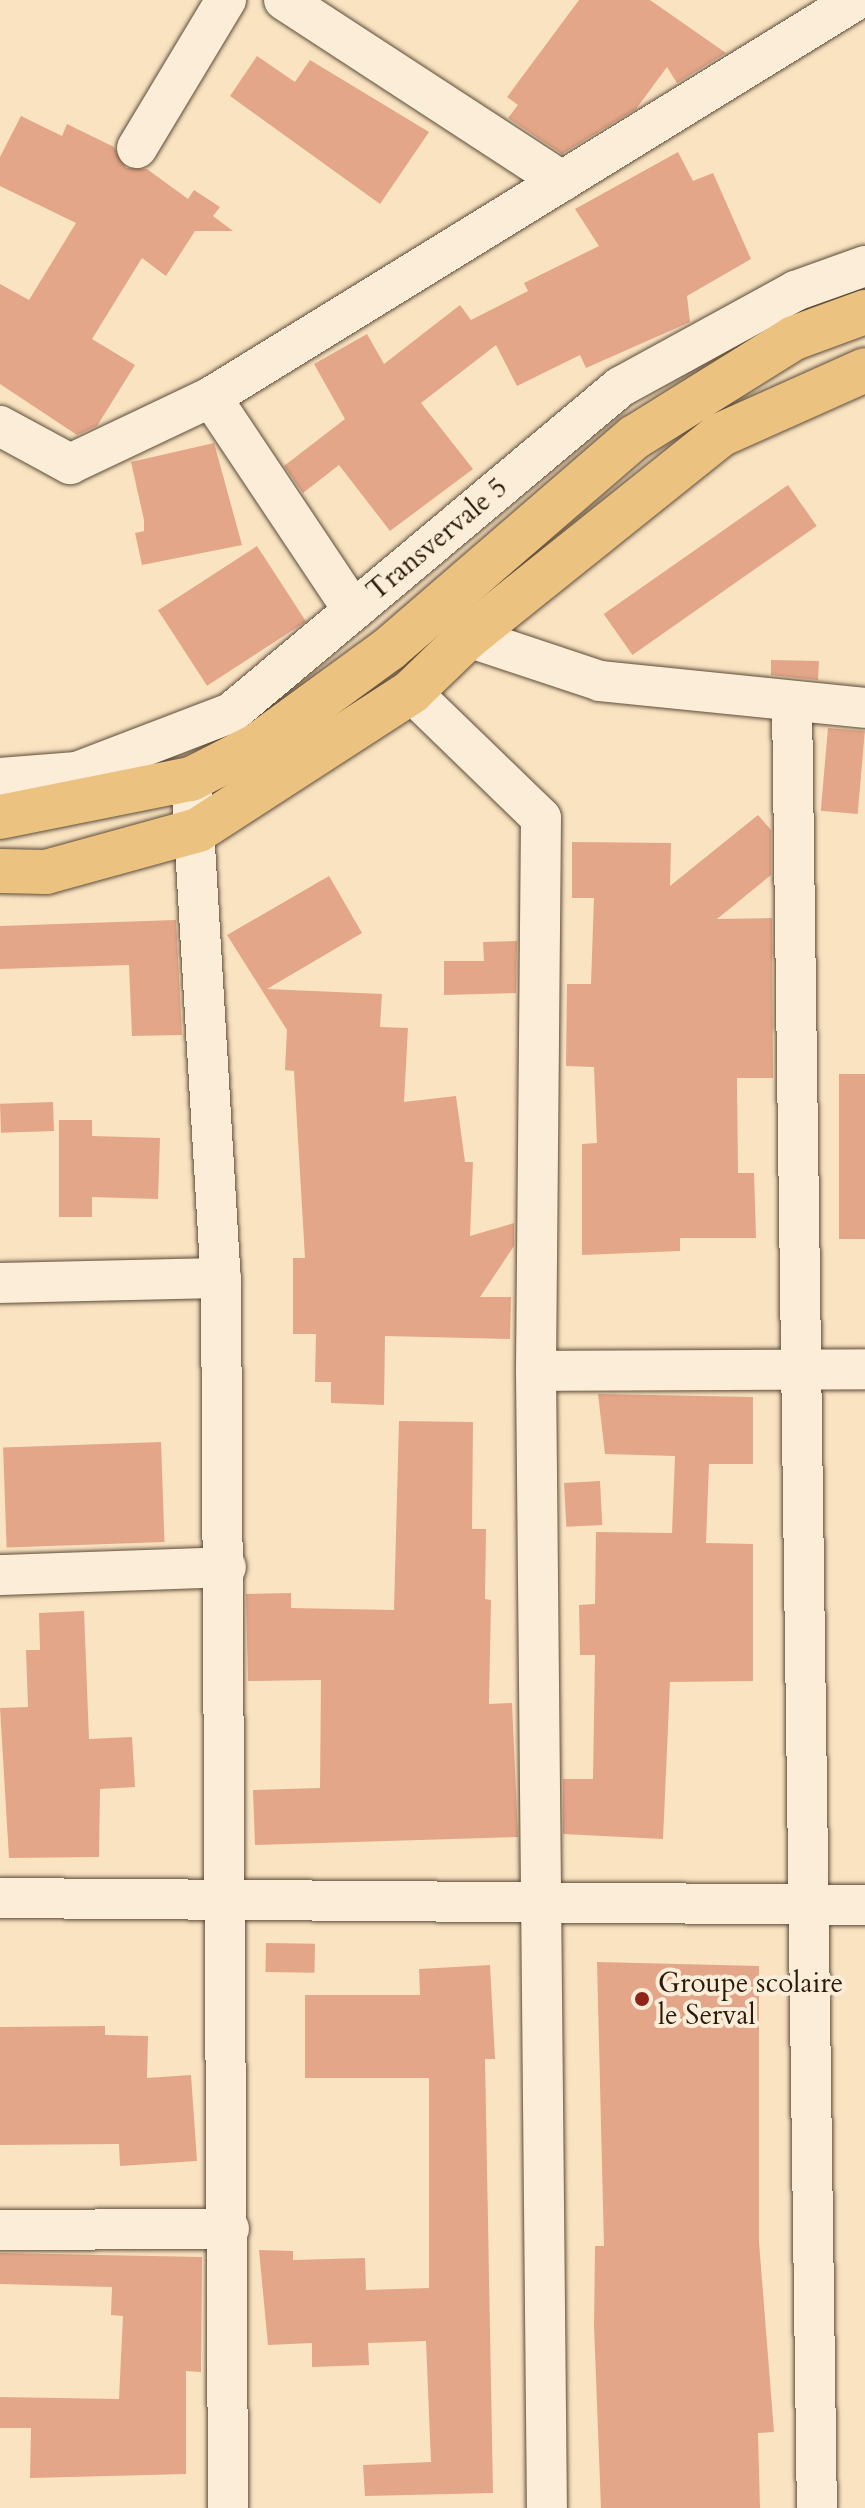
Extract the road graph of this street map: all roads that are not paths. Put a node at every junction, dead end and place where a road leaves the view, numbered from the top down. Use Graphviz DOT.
graph roads {
  1 [pos="226,0"];
  2 [pos="284,0"];
  3 [pos="856,0"];
  4 [pos="137,148"];
  5 [pos="562,181"];
  6 [pos="865,266"];
  7 [pos="865,312"];
  8 [pos="865,370"];
  9 [pos="211,397"];
  10 [pos="0,426"];
  11 [pos="353,610"];
  12 [pos="468,637"];
  13 [pos="411,692"];
  14 [pos="792,703"];
  15 [pos="865,708"];
  16 [pos="0,778"];
  17 [pos="191,779"];
  18 [pos="0,817"];
  19 [pos="198,830"];
  20 [pos="0,871"];
  21 [pos="221,1278"];
  22 [pos="0,1283"];
  23 [pos="865,1369"];
  24 [pos="807,1370"];
  25 [pos="536,1371"];
  26 [pos="226,1567"];
  27 [pos="0,1575"];
  28 [pos="223,1897"];
  29 [pos="0,1898"];
  30 [pos="545,1905"];
  31 [pos="865,1905"];
  32 [pos="813,1910"];
  33 [pos="229,2229"];
  34 [pos="0,2230"];
  35 [pos="228,2508"];
  36 [pos="547,2508"];
  37 [pos="817,2508"];
  1 -- 4 [label="street"];
  2 -- 5 [label="street"];
  3 -- 5 [label="street"];
  5 -- 9 [label="street"];
  6 -- 11 [label="street, Transvervale 5"];
  7 -- 17 [label="main road, Transvervale 5"];
  8 -- 12 [label="main road"];
  9 -- 10 [label="street"];
  9 -- 11 [label="street"];
  11 -- 16 [label="street, Transvervale 5"];
  12 -- 13 [label="main road"];
  12 -- 14 [label="street"];
  13 -- 19 [label="main road"];
  13 -- 25 [label="street"];
  14 -- 15 [label="street"];
  14 -- 24 [label="street"];
  17 -- 18 [label="main road, Transvervale 5"];
  17 -- 19 [label="street"];
  19 -- 20 [label="main road"];
  19 -- 21 [label="street"];
  21 -- 22 [label="street"];
  21 -- 26 [label="street"];
  23 -- 24 [label="street"];
  24 -- 25 [label="street"];
  24 -- 32 [label="street"];
  25 -- 30 [label="street"];
  26 -- 27 [label="street"];
  26 -- 28 [label="street"];
  28 -- 29 [label="street"];
  28 -- 30 [label="street"];
  28 -- 33 [label="street"];
  30 -- 32 [label="street"];
  30 -- 36 [label="street"];
  31 -- 32 [label="street"];
  32 -- 37 [label="street"];
  33 -- 34 [label="street"];
  33 -- 35 [label="street"];
}
